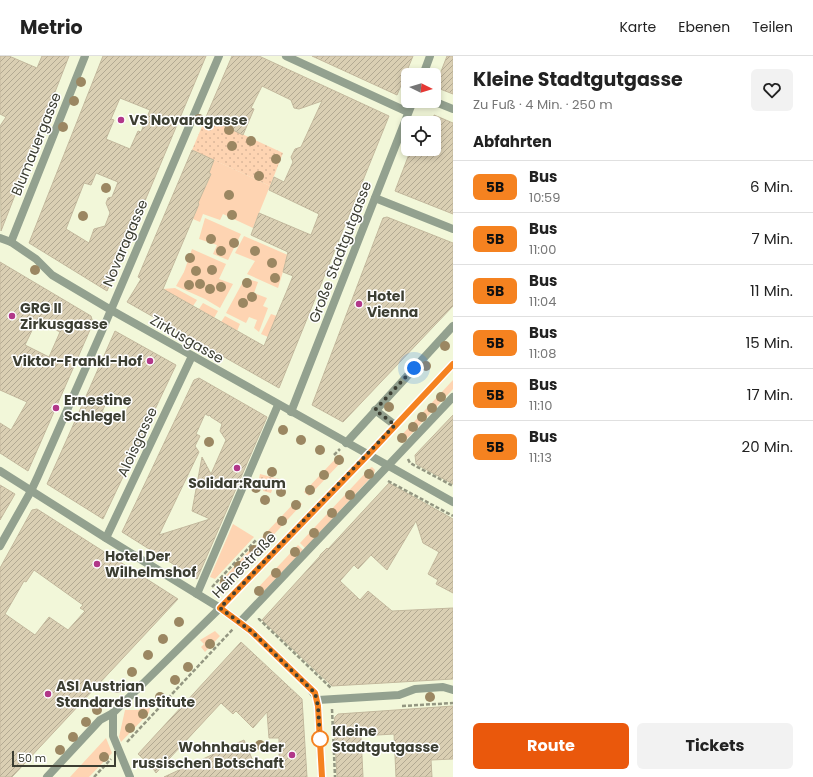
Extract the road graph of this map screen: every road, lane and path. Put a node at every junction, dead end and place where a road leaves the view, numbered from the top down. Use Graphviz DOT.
graph roads {
  1 [pos="85,56"];
  2 [pos="219,56"];
  3 [pos="286,56"];
  4 [pos="430,56"];
  5 [pos="426,68"];
  6 [pos="441,104"];
  7 [pos="410,108"];
  8 [pos="453,109"];
  9 [pos="408,112"];
  10 [pos="374,198"];
  11 [pos="453,229"];
  12 [pos="0,238"];
  13 [pos="11,242"];
  14 [pos="111,310"];
  15 [pos="453,326"];
  16 [pos="192,356"];
  17 [pos="453,364"];
  18 [pos="453,397"];
  19 [pos="278,405"];
  20 [pos="375,410"];
  21 [pos="291,412"];
  22 [pos="395,425"];
  23 [pos="346,443"];
  24 [pos="409,454"];
  25 [pos="368,455"];
  26 [pos="408,459"];
  27 [pos="389,466"];
  28 [pos="0,471"];
  29 [pos="397,471"];
  30 [pos="388,480"];
  31 [pos="382,486"];
  32 [pos="453,486"];
  33 [pos="31,491"];
  34 [pos="453,502"];
  35 [pos="453,516"];
  36 [pos="106,538"];
  37 [pos="257,539"];
  38 [pos="0,546"];
  39 [pos="200,596"];
  40 [pos="220,608"];
  41 [pos="262,615"];
  42 [pos="240,622"];
  43 [pos="330,688"];
  44 [pos="338,688"];
  45 [pos="453,690"];
  46 [pos="332,699"];
  47 [pos="318,700"];
  48 [pos="113,713"];
  49 [pos="119,751"];
  50 [pos="47,777"];
  51 [pos="94,777"];
  52 [pos="130,777"];
  53 [pos="322,777"];
  54 [pos="335,777"];
  1 -- 13 [label="street, Blumauergasse"];
  2 -- 14 [label="street, Novaragasse"];
  3 -- 9 [label="street"];
  4 -- 5 [label="street"];
  6 -- 8 [label="street"];
  7 -- 9 [label="street, Große Stadtgutgasse"];
  9 -- 10 [label="street, Große Stadtgutgasse"];
  10 -- 11 [label="street"];
  10 -- 21 [label="street, Große Stadtgutgasse"];
  12 -- 13 [label="street, Zirkusgasse"];
  13 -- 14 [label="street, Zirkusgasse"];
  14 -- 16 [label="street, Zirkusgasse"];
  14 -- 33 [label="street, Novaragasse"];
  15 -- 20 [label="street"];
  16 -- 19 [label="street, Zirkusgasse"];
  16 -- 36 [label="street, Aloisgasse"];
  17 -- 22 [label="street, Heinestraße"];
  18 -- 27 [label="street"];
  19 -- 21 [label="street, Zirkusgasse"];
  19 -- 39 [label="street, Heinestraße"];
  20 -- 22 [label="street"];
  20 -- 23 [label="street"];
  21 -- 23 [label="street, Zirkusgasse"];
  22 -- 25 [label="street, Heinestraße"];
  23 -- 25 [label="street, Zirkusgasse"];
  24 -- 26 [label="path"];
  25 -- 27 [label="street, Zirkusgasse"];
  25 -- 40 [label="street, Heinestraße"];
  26 -- 29 [label="path"];
  26 -- 32 [label="path"];
  27 -- 29 [label="street, Zirkusgasse"];
  27 -- 42 [label="street"];
  28 -- 33 [label="street"];
  29 -- 30 [label="path"];
  29 -- 34 [label="street, Zirkusgasse"];
  30 -- 31 [label="path"];
  30 -- 35 [label="path"];
  33 -- 36 [label="street"];
  33 -- 38 [label="street, Novaragasse"];
  36 -- 39 [label="street"];
  37 -- 39 [label="path"];
  39 -- 40 [label="street"];
  40 -- 42 [label="street"];
  40 -- 48 [label="street, Heinestraße"];
  41 -- 43 [label="path"];
  42 -- 47 [label="street"];
  42 -- 49 [label="path"];
  43 -- 44 [label="path"];
  43 -- 46 [label="path"];
  45 -- 46 [label="street"];
  46 -- 47 [label="street"];
  46 -- 54 [label="path"];
  47 -- 53 [label="street"];
  48 -- 49 [label="street"];
  48 -- 50 [label="street, Heinestraße"];
  49 -- 51 [label="path"];
  49 -- 52 [label="street"];
}
